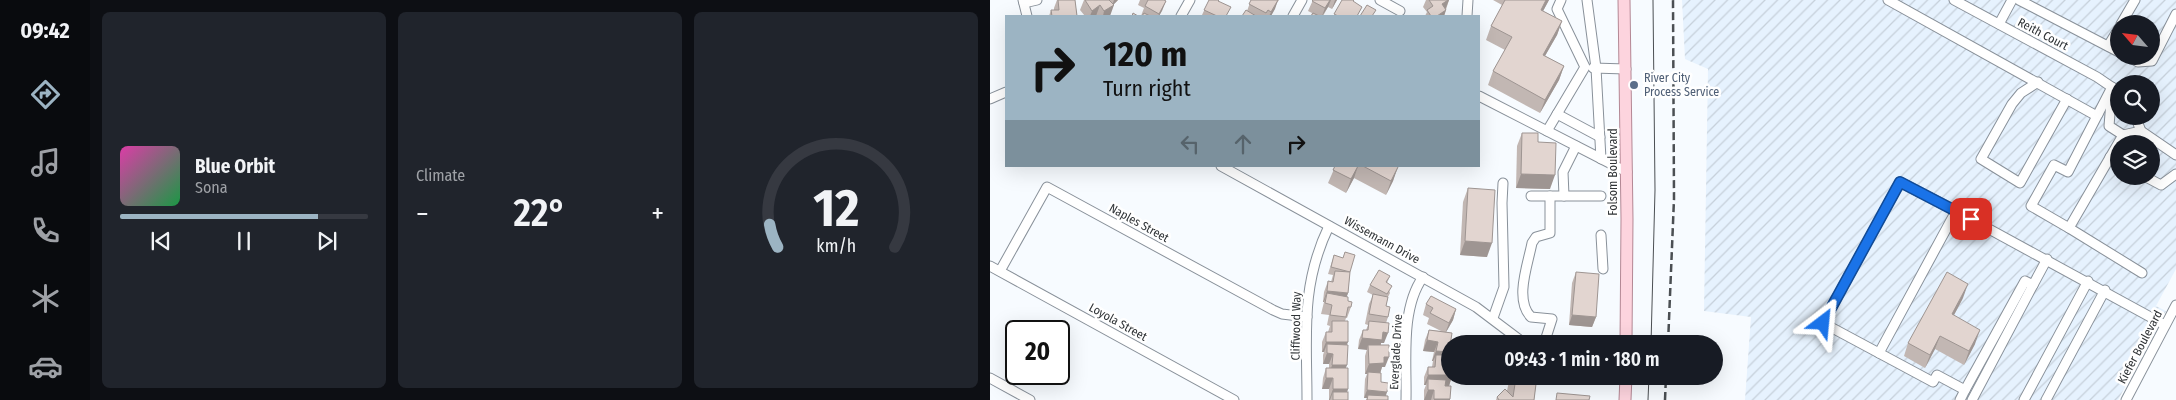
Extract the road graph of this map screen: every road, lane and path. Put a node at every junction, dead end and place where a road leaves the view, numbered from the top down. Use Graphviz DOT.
graph roads {
  1 [pos="1037,0"];
  2 [pos="1190,0"];
  3 [pos="1302,0"];
  4 [pos="1380,0"];
  5 [pos="1468,0"];
  6 [pos="1561,0"];
  7 [pos="1587,0"];
  8 [pos="1624,0"];
  9 [pos="1888,0"];
  10 [pos="1954,0"];
  11 [pos="2012,0"];
  12 [pos="2019,0"];
  13 [pos="2135,0"];
  14 [pos="1023,2"];
  15 [pos="1400,11"];
  16 [pos="2176,14"];
  17 [pos="1027,15"];
  18 [pos="1182,15"];
  19 [pos="1294,15"];
  20 [pos="1468,15"];
  21 [pos="2126,15"];
  22 [pos="1999,24"];
  23 [pos="2110,43"];
  24 [pos="2160,45"];
  25 [pos="2108,46"];
  26 [pos="1585,68"];
  27 [pos="1596,68"];
  28 [pos="1626,69"];
  29 [pos="2038,82"];
  30 [pos="2110,87"];
  31 [pos="1005,92"];
  32 [pos="1480,97"];
  33 [pos="2110,97"];
  34 [pos="990,99"];
  35 [pos="2067,99"];
  36 [pos="1557,114"];
  37 [pos="2098,114"];
  38 [pos="2110,120"];
  39 [pos="2139,125"];
  40 [pos="1547,131"];
  41 [pos="2141,131"];
  42 [pos="2122,135"];
  43 [pos="1600,137"];
  44 [pos="1576,146"];
  45 [pos="2176,155"];
  46 [pos="2110,157"];
  47 [pos="1601,159"];
  48 [pos="1223,167"];
  49 [pos="1627,172"];
  50 [pos="2176,174"];
  51 [pos="1503,183"];
  52 [pos="2160,184"];
  53 [pos="1531,196"];
  54 [pos="1550,196"];
  55 [pos="1564,196"];
  56 [pos="1602,196"];
  57 [pos="1956,211"];
  58 [pos="1329,226"];
  59 [pos="2069,228"];
  60 [pos="1601,235"];
  61 [pos="2047,259"];
  62 [pos="990,266"];
  63 [pos="1603,269"];
  64 [pos="1000,271"];
  65 [pos="2142,273"];
  66 [pos="1423,278"];
  67 [pos="2088,281"];
  68 [pos="2033,286"];
  69 [pos="2105,290"];
  70 [pos="2176,305"];
  71 [pos="1307,317"];
  72 [pos="1493,318"];
  73 [pos="2165,325"];
  74 [pos="1514,335"];
  75 [pos="1547,335"];
  76 [pos="1626,335"];
  77 [pos="1879,353"];
  78 [pos="990,378"];
  79 [pos="1626,385"];
  80 [pos="1965,390"];
  81 [pos="1030,400"];
  82 [pos="1234,400"];
  83 [pos="1308,400"];
  84 [pos="1406,400"];
  85 [pos="1625,400"];
  86 [pos="1960,400"];
  87 [pos="1972,400"];
  88 [pos="2024,400"];
  89 [pos="2046,400"];
  90 [pos="2126,400"];
  1 -- 14 [label="street"];
  2 -- 18 [label="street"];
  3 -- 19 [label="street"];
  4 -- 15 [label="street"];
  5 -- 20 [label="street"];
  6 -- 26 [label="street"];
  7 -- 27 [label="street"];
  8 -- 28 [label="main road, Folsom Boulevard"];
  9 -- 29 [label="street"];
  10 -- 22 [label="street, Reith Court"];
  11 -- 22 [label="street"];
  12 -- 25 [label="street"];
  13 -- 21 [label="street"];
  14 -- 17 [label="street"];
  16 -- 24 [label="street"];
  22 -- 30 [label="street, Reith Court"];
  23 -- 25 [label="street"];
  26 -- 27 [label="street"];
  26 -- 36 [label="street"];
  27 -- 28 [label="street"];
  27 -- 43 [label="street"];
  28 -- 49 [label="main road, Folsom Boulevard"];
  29 -- 35 [label="street"];
  29 -- 35 [label="street"];
  31 -- 34 [label="street"];
  32 -- 40 [label="street"];
  33 -- 37 [label="street"];
  35 -- 37 [label="street"];
  36 -- 40 [label="street"];
  36 -- 43 [label="street"];
  37 -- 59 [label="street"];
  38 -- 42 [label="street"];
  39 -- 41 [label="street"];
  40 -- 44 [label="street"];
  41 -- 42 [label="street"];
  41 -- 45 [label="street"];
  43 -- 47 [label="street"];
  44 -- 47 [label="street"];
  44 -- 55 [label="street"];
  46 -- 59 [label="street"];
  47 -- 49 [label="street"];
  48 -- 58 [label="street, Wissemann Drive"];
  49 -- 76 [label="main road, Folsom Boulevard"];
  50 -- 52 [label="street"];
  51 -- 72 [label="street"];
  53 -- 54 [label="street"];
  54 -- 55 [label="street"];
  54 -- 75 [label="street"];
  55 -- 56 [label="street"];
  57 -- 61 [label="street"];
  57 -- 77 [label="street"];
  57 -- 77 [label="street"];
  58 -- 66 [label="street, Wissemann Drive"];
  58 -- 71 [label="street, Cliffwood Way"];
  59 -- 65 [label="street"];
  60 -- 63 [label="street"];
  61 -- 67 [label="street"];
  61 -- 68 [label="street"];
  62 -- 64 [label="street, Loyola Street"];
  64 -- 71 [label="street, Naples Street"];
  64 -- 82 [label="street, Loyola Street"];
  66 -- 72 [label="street, Wissemann Drive"];
  66 -- 84 [label="street, Everglade Drive"];
  67 -- 69 [label="street"];
  67 -- 88 [label="street"];
  68 -- 80 [label="street"];
  68 -- 87 [label="street"];
  69 -- 73 [label="street"];
  69 -- 89 [label="street"];
  70 -- 73 [label="street, Kiefer Boulevard"];
  71 -- 83 [label="street, Cliffwood Way"];
  72 -- 74 [label="street, Wissemann Drive"];
  73 -- 90 [label="street, Kiefer Boulevard"];
  77 -- 80 [label="street"];
  78 -- 81 [label="street"];
  79 -- 85 [label="main road"];
  80 -- 86 [label="street"];
}
